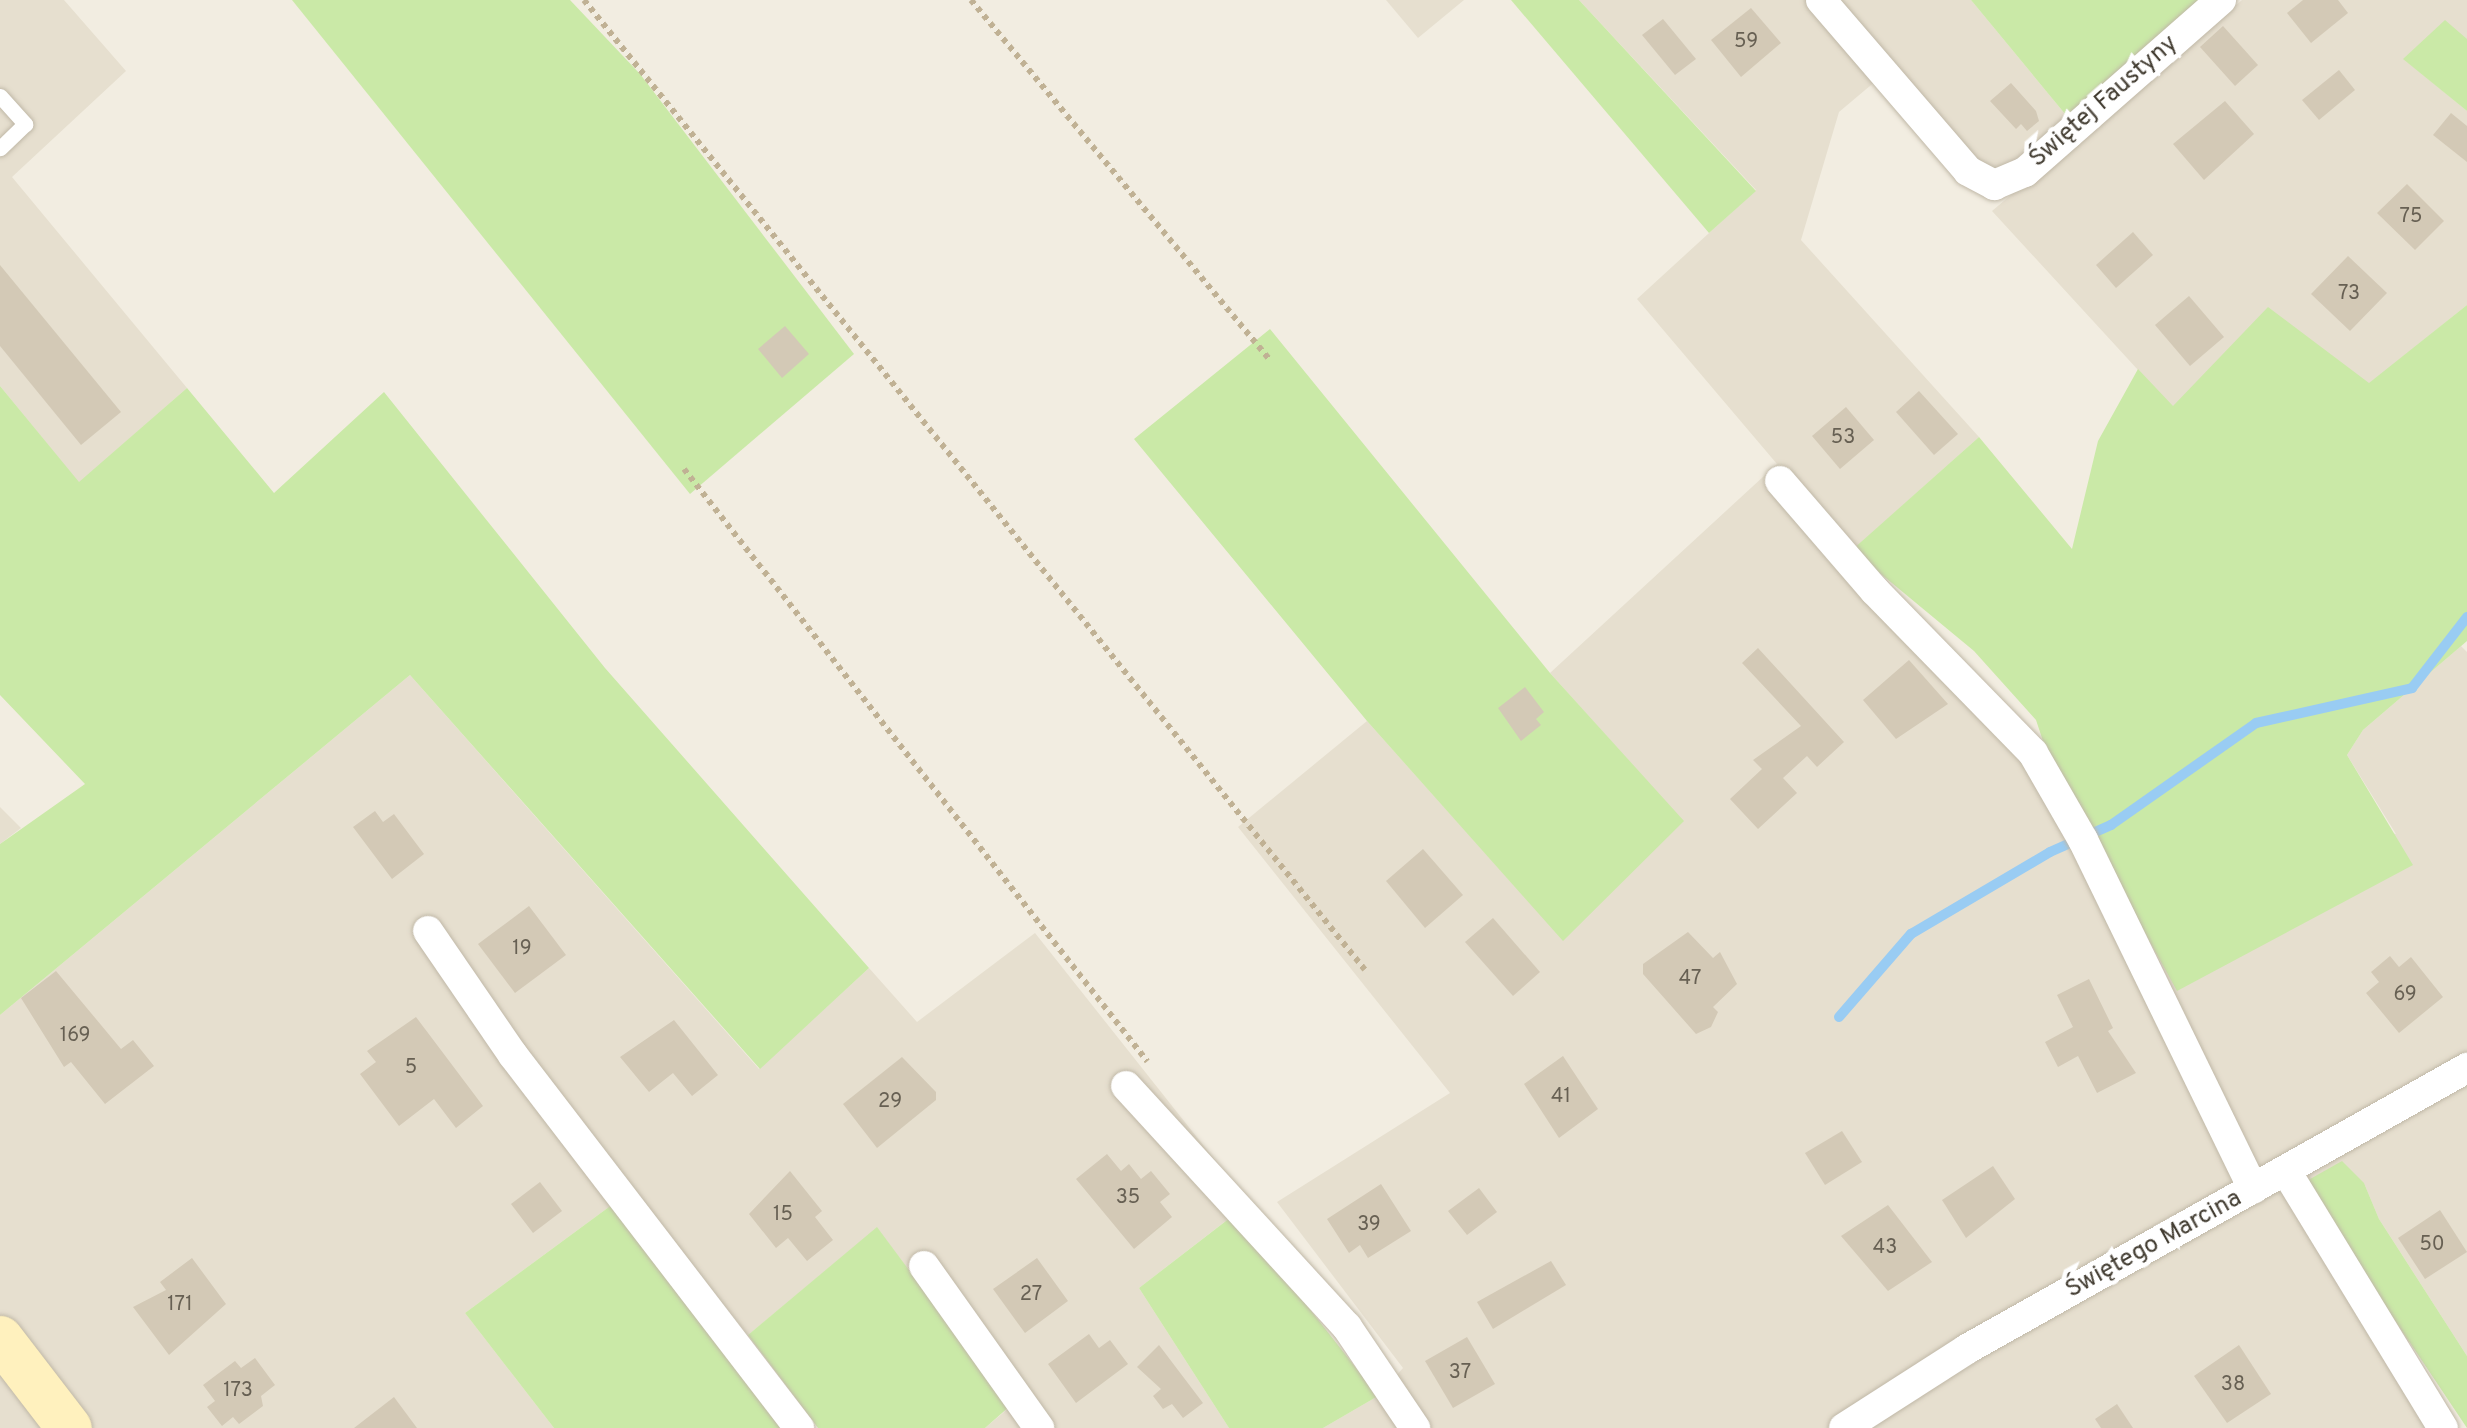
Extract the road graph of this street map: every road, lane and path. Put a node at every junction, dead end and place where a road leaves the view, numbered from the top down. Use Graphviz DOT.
graph roads {
  1 [pos="584,0"];
  2 [pos="971,0"];
  3 [pos="1821,0"];
  4 [pos="2220,0"];
  5 [pos="0,96"];
  6 [pos="0,148"];
  7 [pos="1270,361"];
  8 [pos="684,468"];
  9 [pos="1780,481"];
  10 [pos="428,932"];
  11 [pos="1365,970"];
  12 [pos="2467,1048"];
  13 [pos="2467,1068"];
  14 [pos="1156,1073"];
  15 [pos="1126,1086"];
  16 [pos="2421,1096"];
  17 [pos="2286,1171"];
  18 [pos="2253,1189"];
  19 [pos="924,1266"];
  20 [pos="0,1338"];
  21 [pos="69,1428"];
  22 [pos="799,1428"];
  23 [pos="1039,1428"];
  24 [pos="1415,1428"];
  25 [pos="1844,1428"];
  26 [pos="2443,1428"];
  1 -- 11 [label="path"];
  2 -- 7 [label="path"];
  3 -- 4 [label="street, Świętej Faustyny"];
  5 -- 6 [label="lane"];
  8 -- 14 [label="path"];
  9 -- 18 [label="street"];
  10 -- 22 [label="street"];
  12 -- 16 [label="street"];
  13 -- 16 [label="street, Świętego Marcina"];
  15 -- 24 [label="street"];
  16 -- 17 [label="street, Świętego Marcina"];
  17 -- 18 [label="street, Świętego Marcina"];
  17 -- 26 [label="street"];
  18 -- 25 [label="street, Świętego Marcina"];
  19 -- 23 [label="street"];
  20 -- 21 [label="street"];
}
